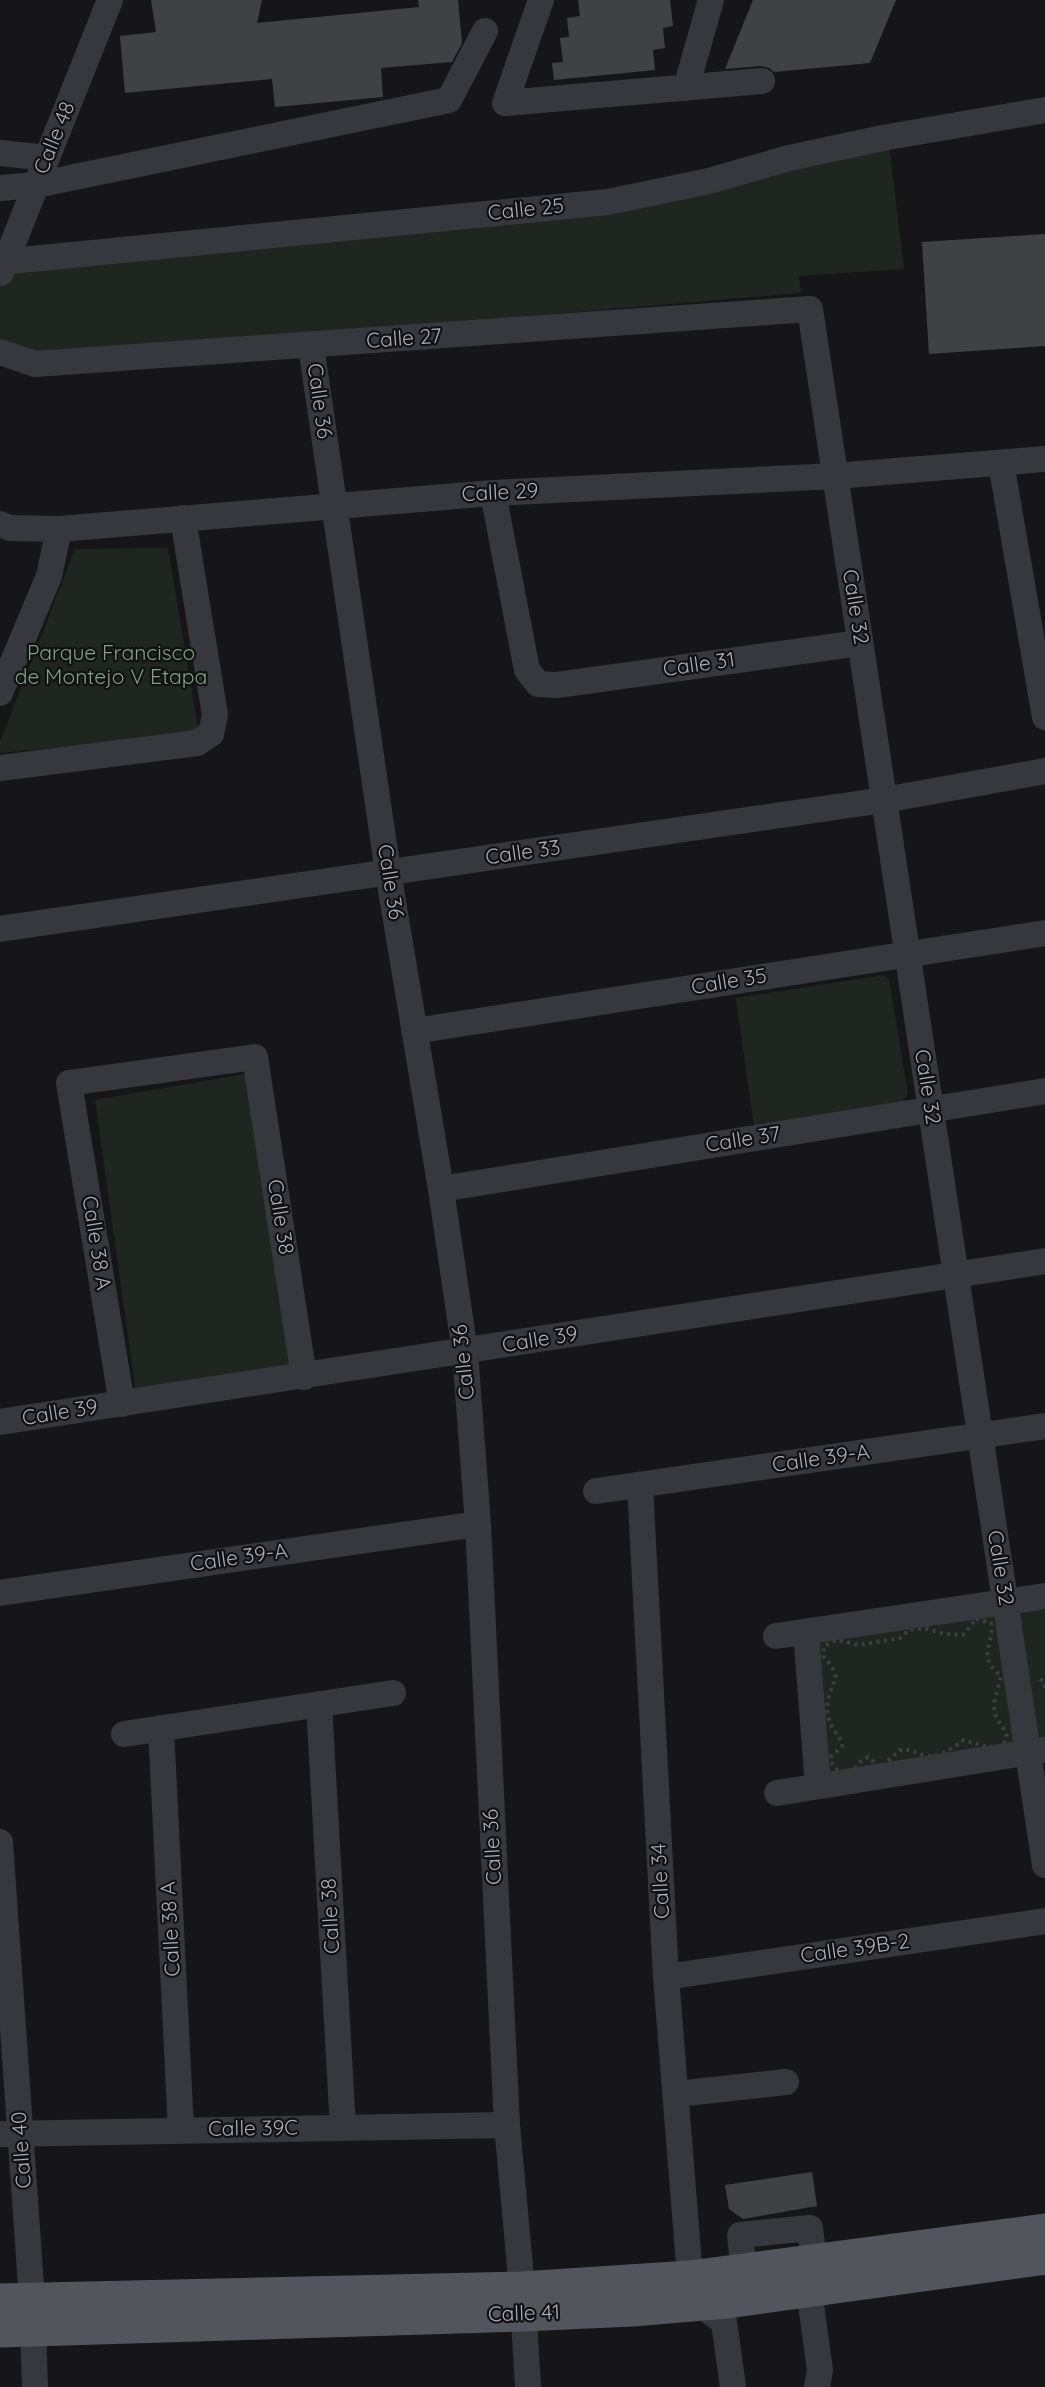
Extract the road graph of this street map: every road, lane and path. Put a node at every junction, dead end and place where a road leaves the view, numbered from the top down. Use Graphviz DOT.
graph roads {
  1 [pos="110,0"];
  2 [pos="541,0"];
  3 [pos="711,0"];
  4 [pos="485,31"];
  5 [pos="762,81"];
  6 [pos="686,88"];
  7 [pos="1045,110"];
  8 [pos="0,153"];
  9 [pos="47,158"];
  10 [pos="36,185"];
  11 [pos="0,188"];
  12 [pos="2,266"];
  13 [pos="810,309"];
  14 [pos="311,346"];
  15 [pos="0,352"];
  16 [pos="1045,459"];
  17 [pos="1001,463"];
  18 [pos="835,476"];
  19 [pos="493,493"];
  20 [pos="335,505"];
  21 [pos="183,518"];
  22 [pos="0,524"];
  23 [pos="58,529"];
  24 [pos="860,643"];
  25 [pos="0,693"];
  26 [pos="1045,717"];
  27 [pos="0,768"];
  28 [pos="1045,771"];
  29 [pos="884,800"];
  30 [pos="388,872"];
  31 [pos="0,929"];
  32 [pos="1045,933"];
  33 [pos="907,955"];
  34 [pos="414,1031"];
  35 [pos="255,1057"];
  36 [pos="1045,1091"];
  37 [pos="931,1110"];
  38 [pos="441,1189"];
  39 [pos="1045,1261"];
  40 [pos="956,1274"];
  41 [pos="465,1352"];
  42 [pos="304,1377"];
  43 [pos="122,1404"];
  44 [pos="0,1422"];
  45 [pos="1045,1426"];
  46 [pos="980,1436"];
  47 [pos="640,1485"];
  48 [pos="596,1491"];
  49 [pos="478,1524"];
  50 [pos="0,1593"];
  51 [pos="1045,1596"];
  52 [pos="1005,1602"];
  53 [pos="976,1619"];
  54 [pos="806,1632"];
  55 [pos="777,1636"];
  56 [pos="393,1693"];
  57 [pos="319,1704"];
  58 [pos="161,1728"];
  59 [pos="124,1734"];
  60 [pos="1037,1751"];
  61 [pos="818,1786"];
  62 [pos="777,1793"];
  63 [pos="0,1842"];
  64 [pos="1045,1865"];
  65 [pos="1045,1921"];
  66 [pos="666,1977"];
  67 [pos="786,2082"];
  68 [pos="676,2094"];
  69 [pos="507,2125"];
  70 [pos="344,2128"];
  71 [pos="181,2130"];
  72 [pos="10,2133"];
  73 [pos="1045,2230"];
  74 [pos="1045,2258"];
  75 [pos="811,2276"];
  76 [pos="695,2291"];
  77 [pos="522,2302"];
  78 [pos="21,2310"];
  79 [pos="0,2331"];
  80 [pos="35,2387"];
  81 [pos="528,2387"];
  82 [pos="733,2387"];
  83 [pos="817,2387"];
  1 -- 9 [label="street, Calle 48"];
  2 -- 6 [label="street"];
  3 -- 6 [label="street"];
  4 -- 10 [label="street"];
  5 -- 6 [label="street"];
  7 -- 12 [label="street, Calle 25"];
  8 -- 9 [label="street"];
  9 -- 10 [label="street, Calle 48"];
  10 -- 11 [label="street"];
  10 -- 12 [label="street, Calle 48"];
  13 -- 14 [label="street, Calle 27"];
  13 -- 18 [label="street, Calle 32"];
  14 -- 15 [label="street, Calle 27"];
  14 -- 20 [label="street, Calle 36"];
  16 -- 17 [label="street, Calle 29"];
  17 -- 18 [label="street, Calle 29"];
  17 -- 26 [label="street"];
  18 -- 19 [label="street, Calle 29"];
  18 -- 24 [label="street, Calle 32"];
  19 -- 20 [label="street, Calle 29"];
  19 -- 24 [label="street, Calle 31"];
  20 -- 21 [label="street, Calle 29"];
  20 -- 30 [label="street, Calle 36"];
  21 -- 23 [label="street, Calle 29"];
  21 -- 27 [label="street"];
  22 -- 23 [label="street, Calle 29"];
  23 -- 25 [label="street"];
  24 -- 29 [label="street, Calle 32"];
  28 -- 29 [label="street, Calle 33"];
  29 -- 30 [label="street, Calle 33"];
  29 -- 33 [label="street, Calle 32"];
  30 -- 31 [label="street, Calle 33"];
  30 -- 34 [label="street, Calle 36"];
  32 -- 33 [label="street, Calle 35"];
  33 -- 34 [label="street, Calle 35"];
  33 -- 37 [label="street, Calle 32"];
  34 -- 38 [label="street, Calle 36"];
  35 -- 42 [label="street, Calle 38"];
  35 -- 43 [label="street, Calle 38 A"];
  36 -- 37 [label="street, Calle 37"];
  37 -- 38 [label="street, Calle 37"];
  37 -- 40 [label="street, Calle 32"];
  38 -- 41 [label="street, Calle 36"];
  39 -- 40 [label="street, Calle 39"];
  40 -- 41 [label="street, Calle 39"];
  40 -- 46 [label="street, Calle 32"];
  41 -- 42 [label="street, Calle 39"];
  41 -- 49 [label="street, Calle 36"];
  42 -- 43 [label="street, Calle 39"];
  43 -- 44 [label="street, Calle 39"];
  45 -- 46 [label="street, Calle 39-A"];
  46 -- 47 [label="street, Calle 39-A"];
  46 -- 52 [label="street, Calle 32"];
  47 -- 48 [label="street, Calle 39-A"];
  47 -- 66 [label="street, Calle 34"];
  49 -- 50 [label="street, Calle 39-A"];
  49 -- 69 [label="street, Calle 36"];
  51 -- 52 [label="street"];
  52 -- 54 [label="street"];
  52 -- 60 [label="street, Calle 32"];
  53 -- 53 [label="path"];
  54 -- 55 [label="street"];
  54 -- 61 [label="street"];
  56 -- 57 [label="street"];
  57 -- 58 [label="street"];
  57 -- 70 [label="street, Calle 38"];
  58 -- 59 [label="street"];
  58 -- 71 [label="street, Calle 38 A"];
  60 -- 61 [label="street"];
  60 -- 64 [label="street, Calle 32"];
  61 -- 62 [label="street"];
  63 -- 72 [label="street, Calle 40"];
  65 -- 66 [label="street, Calle 39B-2"];
  66 -- 68 [label="street, Calle 34"];
  67 -- 68 [label="street"];
  68 -- 76 [label="street, Calle 34"];
  69 -- 70 [label="street, Calle 39C"];
  69 -- 77 [label="street, Calle 36"];
  70 -- 71 [label="street, Calle 39C"];
  71 -- 72 [label="street, Calle 39C"];
  72 -- 78 [label="street, Calle 40"];
  73 -- 75 [label="main road, Calle 41"];
  74 -- 75 [label="main road, Calle 41"];
  75 -- 76 [label="main road, Calle 41"];
  75 -- 76 [label="main road, Calle 41"];
  75 -- 83 [label="street"];
  76 -- 77 [label="main road, Calle 41"];
  76 -- 82 [label="street"];
  77 -- 78 [label="main road, Calle 41"];
  77 -- 81 [label="street, Calle 36"];
  78 -- 79 [label="main road, Calle 41"];
  78 -- 80 [label="street, Calle 40"];
}
